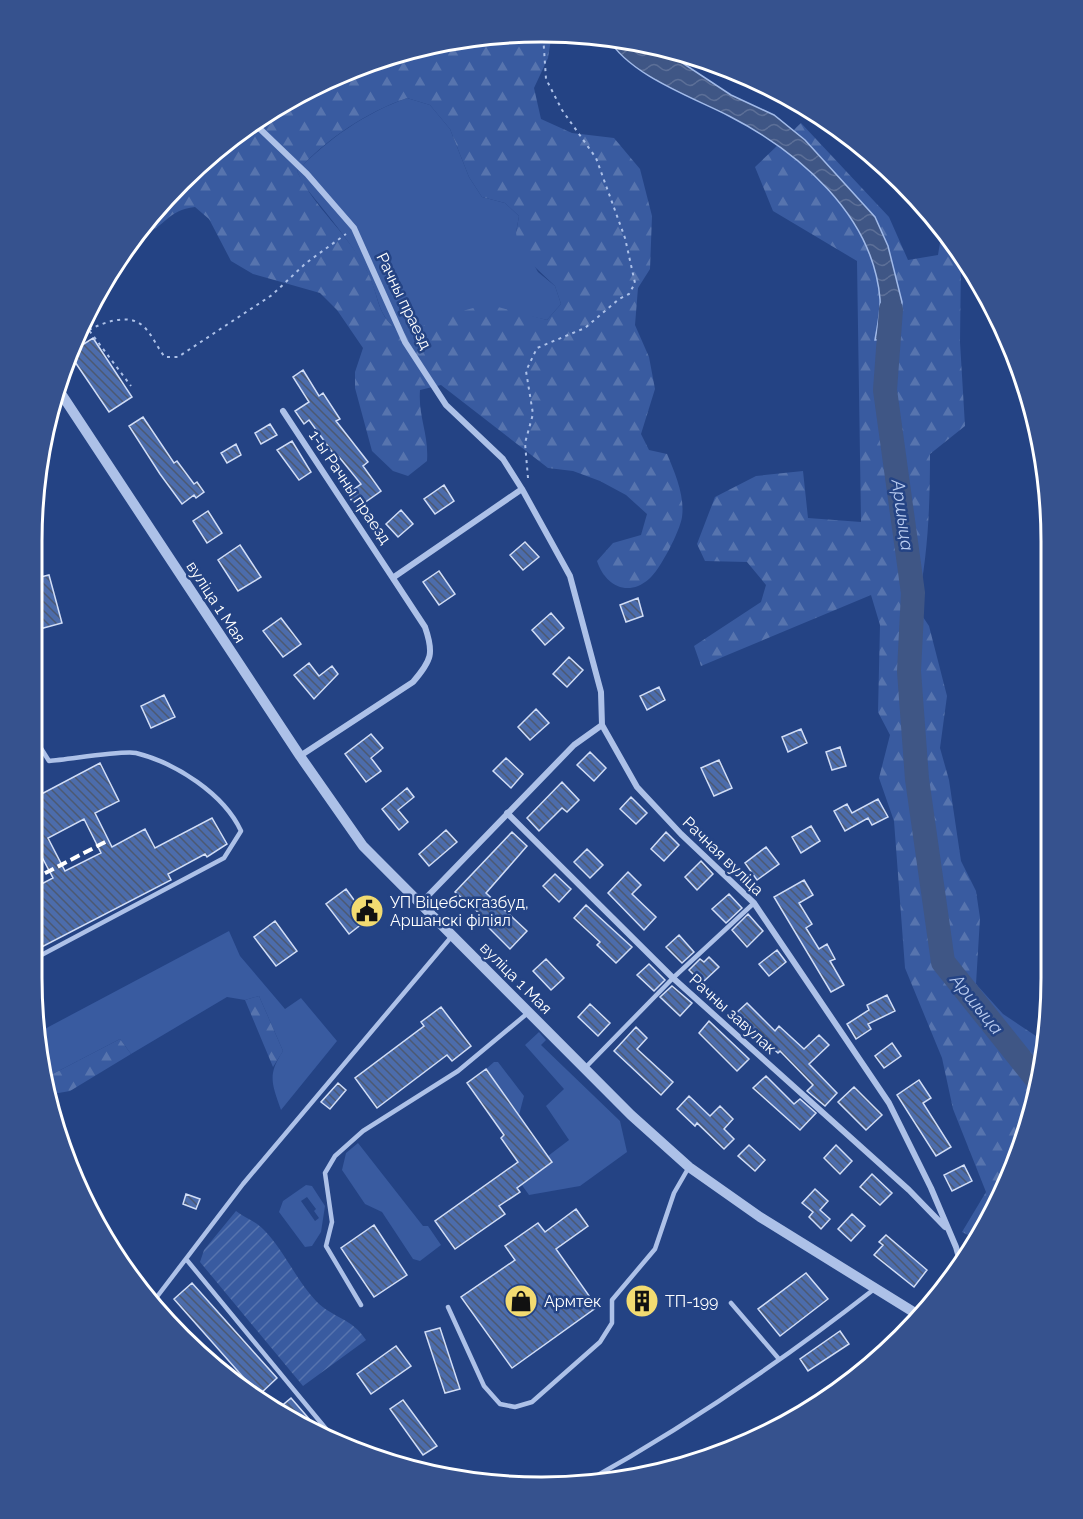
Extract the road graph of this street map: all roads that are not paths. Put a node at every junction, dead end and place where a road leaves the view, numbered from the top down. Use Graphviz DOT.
graph roads {
  1 [pos="260,129"];
  2 [pos="64,398"];
  3 [pos="284,411"];
  4 [pos="522,489"];
  5 [pos="394,577"];
  6 [pos="602,725"];
  7 [pos="42,750"];
  8 [pos="300,756"];
  9 [pos="507,813"];
  10 [pos="754,903"];
  11 [pos="420,904"];
  12 [pos="452,936"];
  13 [pos="42,955"];
  14 [pos="673,978"];
  15 [pos="529,1012"];
  16 [pos="585,1068"];
  17 [pos="689,1167"];
  18 [pos="947,1229"];
  19 [pos="958,1254"];
  20 [pos="186,1260"];
  21 [pos="876,1288"];
  22 [pos="157,1297"];
  23 [pos="730,1303"];
  24 [pos="361,1305"];
  25 [pos="448,1307"];
  26 [pos="913,1311"];
  27 [pos="778,1359"];
  28 [pos="324,1426"];
  29 [pos="602,1473"];
  1 -- 4 [label="street, Рачны праезд"];
  2 -- 8 [label="street, вуліца 1 Мая"];
  3 -- 5 [label="street, 1-ы Рачны праезд"];
  4 -- 5 [label="street"];
  4 -- 6 [label="street, Рачны праезд"];
  5 -- 8 [label="street, 1-ы Рачны праезд"];
  6 -- 9 [label="street"];
  6 -- 10 [label="street, Рачная вуліца"];
  7 -- 13 [label="lane"];
  8 -- 11 [label="street, вуліца 1 Мая"];
  9 -- 11 [label="street"];
  9 -- 14 [label="street, Рачны завулак"];
  10 -- 14 [label="lane"];
  10 -- 18 [label="street, Рачная вуліца"];
  11 -- 12 [label="street, вуліца 1 Мая"];
  12 -- 15 [label="street, вуліца 1 Мая"];
  12 -- 20 [label="lane"];
  14 -- 16 [label="lane"];
  14 -- 18 [label="street, Рачны завулак"];
  15 -- 16 [label="street, вуліца 1 Мая"];
  15 -- 24 [label="lane"];
  16 -- 17 [label="street, вуліца 1 Мая"];
  17 -- 21 [label="street, вуліца 1 Мая"];
  17 -- 25 [label="lane"];
  18 -- 19 [label="street, Рачная вуліца"];
  20 -- 22 [label="lane"];
  20 -- 28 [label="lane"];
  21 -- 26 [label="street, вуліца 1 Мая"];
  21 -- 27 [label="lane"];
  23 -- 27 [label="lane"];
  27 -- 29 [label="lane"];
}
